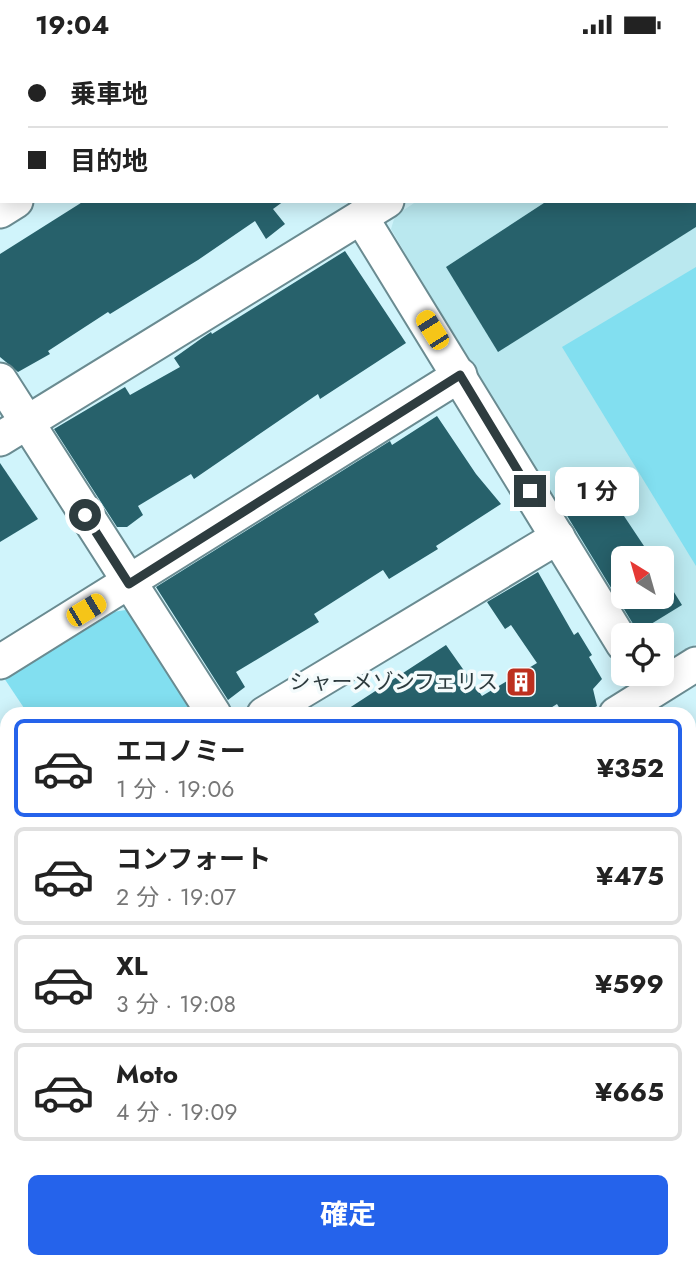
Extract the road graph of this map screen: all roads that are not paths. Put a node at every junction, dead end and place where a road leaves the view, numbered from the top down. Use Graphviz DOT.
graph roads {
  1 [pos="374,209"];
  2 [pos="460,375"];
  3 [pos="0,380"];
  4 [pos="13,431"];
  5 [pos="558,537"];
  6 [pos="129,584"];
  7 [pos="611,625"];
  8 [pos="0,662"];
  9 [pos="696,664"];
  10 [pos="674,672"];
  11 [pos="643,686"];
  12 [pos="209,707"];
  13 [pos="276,707"];
  14 [pos="623,707"];
  1 -- 2 [label="street"];
  1 -- 4 [label="street"];
  2 -- 5 [label="street"];
  2 -- 6 [label="street"];
  3 -- 4 [label="street"];
  4 -- 6 [label="street"];
  5 -- 7 [label="street"];
  5 -- 13 [label="street"];
  6 -- 8 [label="street"];
  6 -- 12 [label="street"];
  9 -- 10 [label="street"];
  11 -- 14 [label="street"];
}
